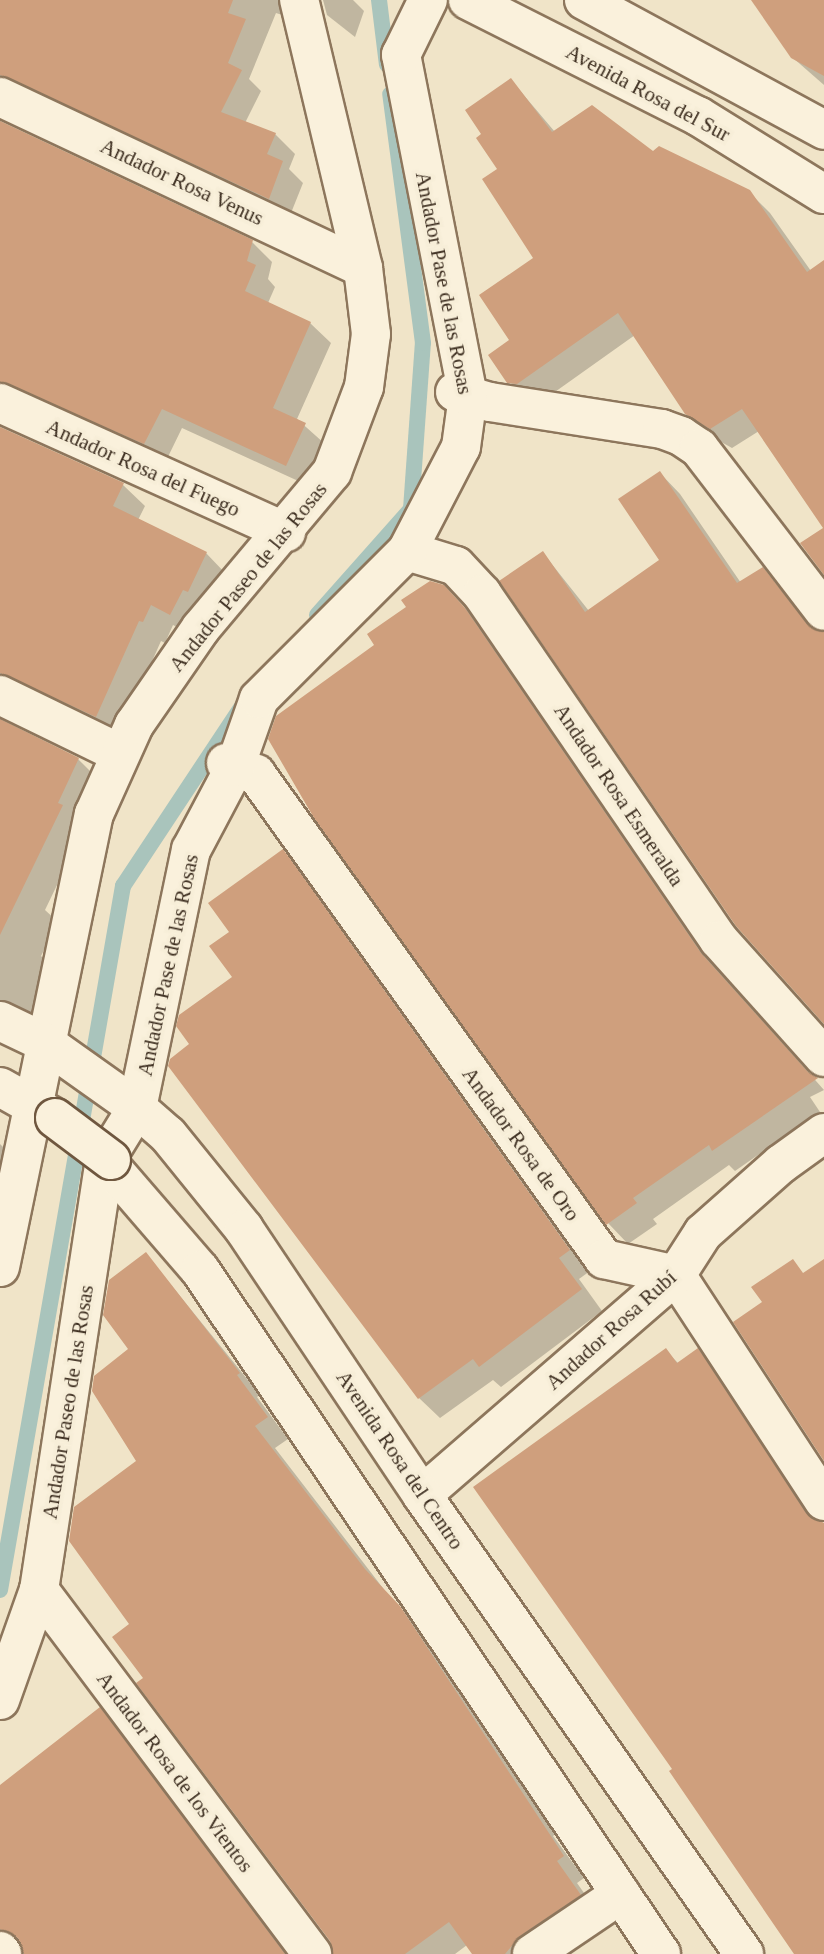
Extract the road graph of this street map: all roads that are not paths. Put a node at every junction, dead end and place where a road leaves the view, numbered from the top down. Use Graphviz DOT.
graph roads {
  1 [pos="299,0"];
  2 [pos="428,0"];
  3 [pos="468,0"];
  4 [pos="600,3"];
  5 [pos="0,96"];
  6 [pos="824,130"];
  7 [pos="824,194"];
  8 [pos="363,268"];
  9 [pos="461,394"];
  10 [pos="0,403"];
  11 [pos="286,532"];
  12 [pos="407,551"];
  13 [pos="824,611"];
  14 [pos="0,695"];
  15 [pos="119,752"];
  16 [pos="230,765"];
  17 [pos="0,1021"];
  18 [pos="57,1051"];
  19 [pos="824,1057"];
  20 [pos="127,1101"];
  21 [pos="29,1102"];
  22 [pos="824,1133"];
  23 [pos="108,1160"];
  24 [pos="0,1267"];
  25 [pos="676,1275"];
  26 [pos="422,1495"];
  27 [pos="824,1501"];
  28 [pos="39,1591"];
  29 [pos="0,1700"];
  30 [pos="621,1894"];
  31 [pos="312,1954"];
  32 [pos="533,1954"];
  33 [pos="661,1954"];
  34 [pos="744,1954"];
  1 -- 8 [label="street, Andador Paseo de las Rosas"];
  2 -- 9 [label="street, Andador Pase de las Rosas"];
  3 -- 7 [label="street, Avenida Rosa del Sur"];
  4 -- 6 [label="street"];
  5 -- 8 [label="street, Andador Rosa Venus"];
  8 -- 11 [label="street, Andador Paseo de las Rosas"];
  9 -- 12 [label="street, Andador Pase de las Rosas"];
  9 -- 13 [label="street"];
  10 -- 11 [label="street, Andador Rosa del Fuego"];
  11 -- 15 [label="street, Andador Paseo de las Rosas"];
  12 -- 16 [label="street, Andador Pase de las Rosas"];
  12 -- 19 [label="street, Andador Rosa Esmeralda"];
  14 -- 15 [label="street"];
  15 -- 18 [label="street, Andador Paseo de las Rosas"];
  16 -- 20 [label="street, Andador Pase de las Rosas"];
  16 -- 25 [label="street, Andador Rosa de Oro"];
  17 -- 18 [label="street, Avenida Rosa del Centro"];
  18 -- 20 [label="street, Avenida Rosa del Centro"];
  18 -- 21 [label="street, Andador Paseo de las Rosas"];
  20 -- 23 [label="street, Andador Paseo de las Rosas"];
  20 -- 26 [label="street, Avenida Rosa del Centro"];
  21 -- 23 [label="street, bridge"];
  21 -- 24 [label="street, Andador Paseo de las Rosas"];
  22 -- 25 [label="street, Andador Rosa Rubí"];
  23 -- 28 [label="street, Andador Paseo de las Rosas"];
  23 -- 30 [label="street"];
  25 -- 26 [label="street, Andador Rosa Rubí"];
  25 -- 27 [label="street"];
  26 -- 34 [label="street, Avenida Rosa del Centro"];
  28 -- 29 [label="street, Andador Paseo de las Rosas"];
  28 -- 31 [label="street, Andador Rosa de los Vientos"];
  30 -- 32 [label="street"];
  30 -- 33 [label="street"];
}
